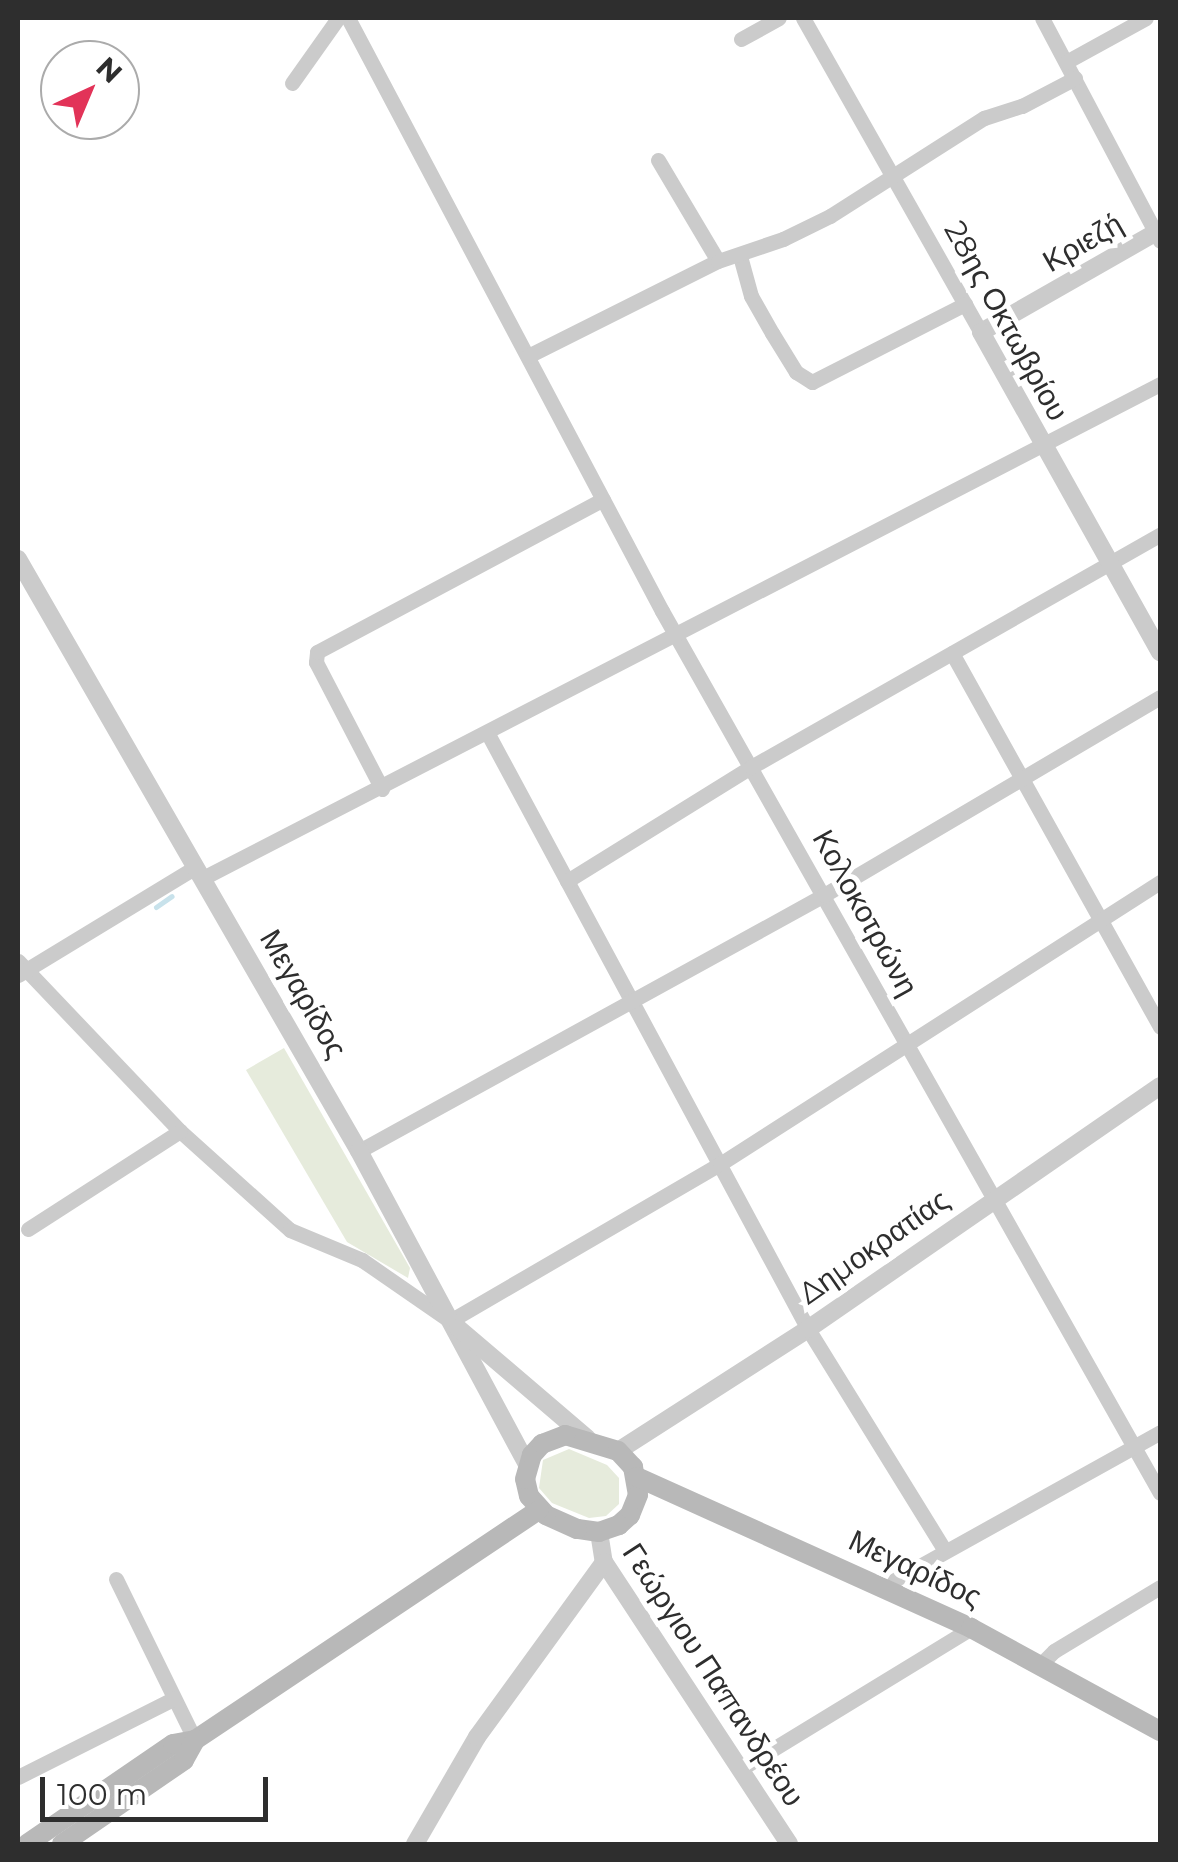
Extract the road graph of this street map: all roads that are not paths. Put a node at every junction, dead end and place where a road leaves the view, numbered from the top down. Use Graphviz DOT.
graph roads {
  1 [pos="338,18"];
  2 [pos="348,18"];
  3 [pos="779,18"];
  4 [pos="803,18"];
  5 [pos="1042,18"];
  6 [pos="1146,18"];
  7 [pos="741,39"];
  8 [pos="1066,62"];
  9 [pos="1075,78"];
  10 [pos="292,84"];
  11 [pos="658,160"];
  12 [pos="891,174"];
  13 [pos="1159,235"];
  14 [pos="740,256"];
  15 [pos="718,261"];
  16 [pos="964,304"];
  17 [pos="981,332"];
  18 [pos="528,356"];
  19 [pos="1160,384"];
  20 [pos="1043,444"];
  21 [pos="603,499"];
  22 [pos="1160,535"];
  23 [pos="18,559"];
  24 [pos="1110,562"];
  25 [pos="676,634"];
  26 [pos="1160,652"];
  27 [pos="952,653"];
  28 [pos="1160,697"];
  29 [pos="488,734"];
  30 [pos="751,766"];
  31 [pos="1023,780"];
  32 [pos="382,789"];
  33 [pos="197,873"];
  34 [pos="566,881"];
  35 [pos="1160,882"];
  36 [pos="824,895"];
  37 [pos="1102,922"];
  38 [pos="21,969"];
  39 [pos="628,1001"];
  40 [pos="1160,1026"];
  41 [pos="907,1043"];
  42 [pos="1160,1086"];
  43 [pos="180,1131"];
  44 [pos="360,1151"];
  45 [pos="720,1164"];
  46 [pos="996,1200"];
  47 [pos="28,1229"];
  48 [pos="450,1321"];
  49 [pos="808,1329"];
  50 [pos="1160,1432"];
  51 [pos="587,1438"];
  52 [pos="1134,1447"];
  53 [pos="618,1451"];
  54 [pos="527,1464"];
  55 [pos="637,1477"];
  56 [pos="1160,1493"];
  57 [pos="540,1510"];
  58 [pos="599,1532"];
  59 [pos="944,1550"];
  60 [pos="604,1562"];
  61 [pos="116,1579"];
  62 [pos="882,1587"];
  63 [pos="1160,1587"];
  64 [pos="971,1628"];
  65 [pos="1041,1664"];
  66 [pos="173,1699"];
  67 [pos="1160,1732"];
  68 [pos="195,1740"];
  69 [pos="742,1768"];
  70 [pos="18,1777"];
  71 [pos="27,1844"];
  72 [pos="62,1844"];
  73 [pos="415,1844"];
  74 [pos="789,1844"];
  1 -- 10 [label="street"];
  2 -- 18 [label="street, Κολοκοτρώνη"];
  3 -- 7 [label="street"];
  4 -- 12 [label="street, 28ης Οκτωβρίου"];
  5 -- 8 [label="street"];
  6 -- 8 [label="street"];
  8 -- 9 [label="street"];
  9 -- 12 [label="street"];
  9 -- 13 [label="street"];
  11 -- 15 [label="street"];
  12 -- 14 [label="street"];
  12 -- 16 [label="street, 28ης Οκτωβρίου"];
  13 -- 17 [label="street, Κριεζή"];
  14 -- 15 [label="street"];
  14 -- 16 [label="street"];
  15 -- 18 [label="street"];
  16 -- 17 [label="street, 28ης Οκτωβρίου"];
  17 -- 20 [label="street, 28ης Οκτωβρίου"];
  18 -- 21 [label="street, Κολοκοτρώνη"];
  19 -- 20 [label="street"];
  20 -- 24 [label="street, 28ης Οκτωβρίου"];
  20 -- 25 [label="street"];
  21 -- 25 [label="street, Κολοκοτρώνη"];
  21 -- 32 [label="street"];
  22 -- 24 [label="street"];
  23 -- 33 [label="street, Μεγαρίδος"];
  24 -- 26 [label="street, 28ης Οκτωβρίου"];
  24 -- 27 [label="street"];
  25 -- 29 [label="street"];
  25 -- 30 [label="street, Κολοκοτρώνη"];
  27 -- 30 [label="street"];
  27 -- 31 [label="street"];
  28 -- 31 [label="street"];
  29 -- 32 [label="street"];
  29 -- 34 [label="street"];
  30 -- 34 [label="street"];
  30 -- 36 [label="street, Κολοκοτρώνη"];
  31 -- 36 [label="street"];
  31 -- 37 [label="street"];
  32 -- 33 [label="street"];
  33 -- 38 [label="street"];
  33 -- 44 [label="street, Μεγαρίδος"];
  34 -- 39 [label="street"];
  35 -- 37 [label="street"];
  36 -- 39 [label="street"];
  36 -- 41 [label="street, Κολοκοτρώνη"];
  37 -- 40 [label="street"];
  37 -- 41 [label="street"];
  38 -- 43 [label="street"];
  39 -- 44 [label="street"];
  39 -- 45 [label="street"];
  41 -- 45 [label="street"];
  41 -- 46 [label="street, Κολοκοτρώνη"];
  42 -- 46 [label="street, Δημοκρατίας"];
  43 -- 47 [label="street"];
  43 -- 48 [label="street"];
  44 -- 48 [label="street, Μεγαρίδος"];
  45 -- 48 [label="street"];
  45 -- 49 [label="street"];
  46 -- 49 [label="street, Δημοκρατίας"];
  46 -- 52 [label="street, Κολοκοτρώνη"];
  48 -- 51 [label="street"];
  48 -- 54 [label="street, Μεγαρίδος"];
  49 -- 53 [label="street, Δημοκρατίας"];
  49 -- 59 [label="street"];
  50 -- 52 [label="street"];
  51 -- 53 [label="main road"];
  51 -- 54 [label="main road"];
  52 -- 56 [label="street, Κολοκοτρώνη"];
  52 -- 59 [label="street"];
  53 -- 55 [label="main road"];
  54 -- 57 [label="main road"];
  55 -- 58 [label="main road"];
  55 -- 62 [label="main road, Μεγαρίδος"];
  57 -- 58 [label="main road"];
  57 -- 68 [label="main road"];
  58 -- 60 [label="street, Γεώργιου Παπανδρέου"];
  59 -- 62 [label="street"];
  60 -- 69 [label="street, Γεώργιου Παπανδρέου"];
  60 -- 73 [label="street"];
  61 -- 66 [label="street"];
  62 -- 64 [label="main road, Μεγαρίδος"];
  63 -- 65 [label="street"];
  64 -- 65 [label="main road, Μεγαρίδος"];
  64 -- 69 [label="street"];
  65 -- 67 [label="main road, Μεγαρίδος"];
  66 -- 68 [label="street"];
  66 -- 70 [label="street"];
  68 -- 71 [label="main road"];
  68 -- 72 [label="main road"];
  69 -- 74 [label="street, Γεώργιου Παπανδρέου"];
}
